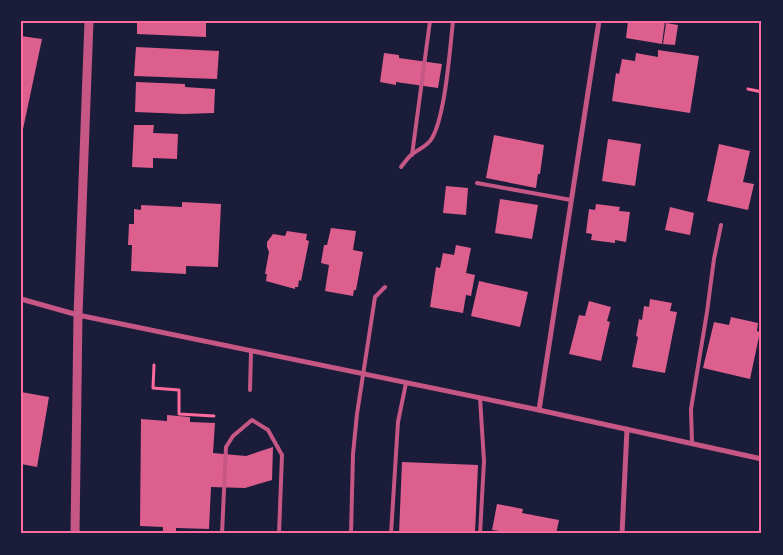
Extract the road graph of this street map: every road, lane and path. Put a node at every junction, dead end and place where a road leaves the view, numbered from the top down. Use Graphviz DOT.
graph roads {
  1 [pos="90,21"];
  2 [pos="430,21"];
  3 [pos="453,21"];
  4 [pos="599,21"];
  5 [pos="748,89"];
  6 [pos="762,92"];
  7 [pos="412,155"];
  8 [pos="401,166"];
  9 [pos="477,183"];
  10 [pos="571,200"];
  11 [pos="721,225"];
  12 [pos="385,288"];
  13 [pos="21,299"];
  14 [pos="78,315"];
  15 [pos="251,352"];
  16 [pos="154,365"];
  17 [pos="364,375"];
  18 [pos="406,383"];
  19 [pos="250,390"];
  20 [pos="480,398"];
  21 [pos="539,410"];
  22 [pos="214,416"];
  23 [pos="627,429"];
  24 [pos="692,444"];
  25 [pos="762,459"];
  26 [pos="75,534"];
  27 [pos="222,534"];
  28 [pos="279,534"];
  29 [pos="351,534"];
  30 [pos="391,534"];
  31 [pos="480,534"];
  32 [pos="622,534"];
  1 -- 14 [label="street"];
  2 -- 7 [label="lane"];
  3 -- 7 [label="lane"];
  4 -- 10 [label="street"];
  5 -- 6 [label="path"];
  7 -- 8 [label="lane"];
  9 -- 10 [label="lane"];
  10 -- 21 [label="street"];
  11 -- 24 [label="lane"];
  12 -- 17 [label="lane"];
  13 -- 14 [label="street"];
  14 -- 15 [label="street"];
  14 -- 26 [label="street"];
  15 -- 17 [label="street"];
  15 -- 19 [label="lane"];
  16 -- 22 [label="path"];
  17 -- 18 [label="street"];
  17 -- 29 [label="lane"];
  18 -- 20 [label="street"];
  18 -- 30 [label="lane"];
  20 -- 21 [label="street"];
  20 -- 31 [label="lane"];
  21 -- 23 [label="street"];
  23 -- 24 [label="street"];
  23 -- 32 [label="street"];
  24 -- 25 [label="street"];
  27 -- 28 [label="lane"];
}
